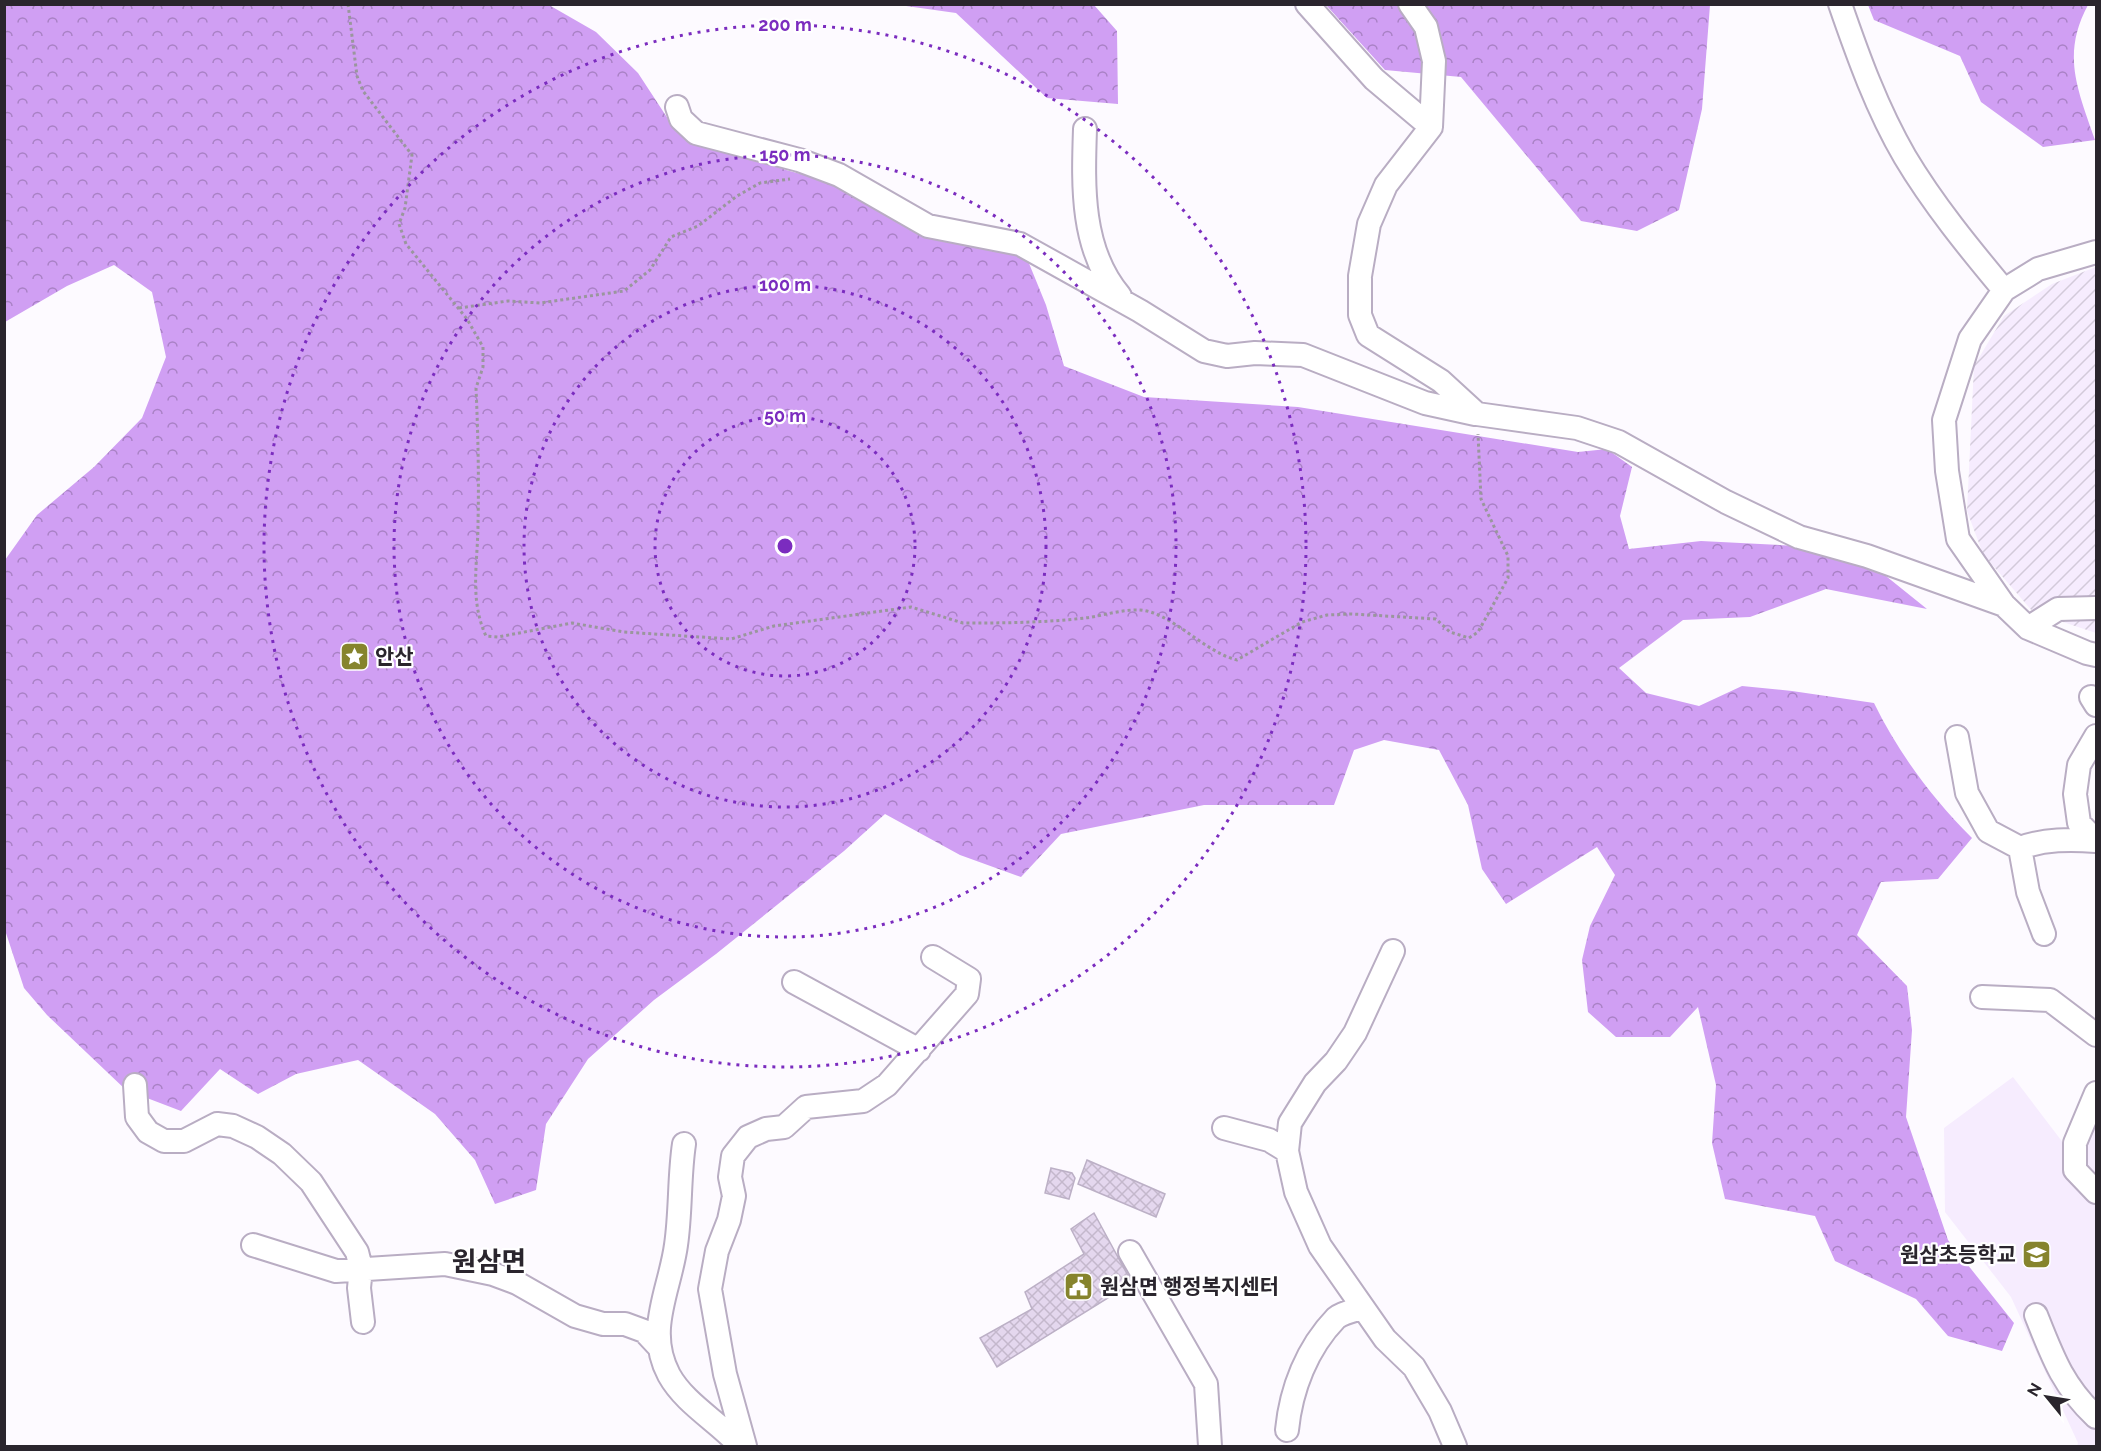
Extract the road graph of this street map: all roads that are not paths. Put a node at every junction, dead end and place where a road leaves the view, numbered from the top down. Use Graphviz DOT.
graph roads {
  1 [pos="1307,4"];
  2 [pos="1410,4"];
  3 [pos="1840,4"];
  4 [pos="677,107"];
  5 [pos="1431,127"];
  6 [pos="1085,129"];
  7 [pos="2097,252"];
  8 [pos="2004,290"];
  9 [pos="1127,304"];
  10 [pos="1479,415"];
  11 [pos="2004,605"];
  12 [pos="2097,608"];
  13 [pos="2028,628"];
  14 [pos="2097,655"];
  15 [pos="2097,736"];
  16 [pos="1957,737"];
  17 [pos="2096,841"];
  18 [pos="2020,848"];
  19 [pos="2044,934"];
  20 [pos="1393,951"];
  21 [pos="933,957"];
  22 [pos="794,982"];
  23 [pos="1982,997"];
  24 [pos="2097,1035"];
  25 [pos="919,1050"];
  26 [pos="135,1085"];
  27 [pos="2097,1093"];
  28 [pos="1224,1128"];
  29 [pos="684,1144"];
  30 [pos="1287,1151"];
  31 [pos="2097,1192"];
  32 [pos="254,1245"];
  33 [pos="1130,1252"];
  34 [pos="362,1268"];
  35 [pos="1362,1308"];
  36 [pos="2036,1316"];
  37 [pos="363,1323"];
  38 [pos="658,1346"];
  39 [pos="2097,1418"];
  40 [pos="1287,1430"];
  41 [pos="742,1446"];
  42 [pos="1210,1446"];
  43 [pos="1455,1446"];
  1 -- 5 [label="street"];
  2 -- 5 [label="street"];
  3 -- 8 [label="street"];
  4 -- 9 [label="street"];
  5 -- 10 [label="street"];
  6 -- 9 [label="street"];
  7 -- 8 [label="street"];
  8 -- 11 [label="street"];
  9 -- 10 [label="street"];
  10 -- 11 [label="street"];
  11 -- 13 [label="street"];
  12 -- 13 [label="street"];
  13 -- 14 [label="street"];
  15 -- 17 [label="street"];
  16 -- 18 [label="street"];
  17 -- 18 [label="street"];
  18 -- 19 [label="street"];
  20 -- 30 [label="street"];
  21 -- 25 [label="street"];
  22 -- 25 [label="street"];
  23 -- 24 [label="street"];
  25 -- 41 [label="street"];
  26 -- 34 [label="street"];
  27 -- 31 [label="street"];
  28 -- 30 [label="street"];
  29 -- 38 [label="street"];
  30 -- 35 [label="street"];
  32 -- 34 [label="street"];
  33 -- 42 [label="street"];
  34 -- 37 [label="street"];
  34 -- 38 [label="street"];
  35 -- 40 [label="street"];
  35 -- 43 [label="street"];
  36 -- 39 [label="street"];
  38 -- 41 [label="street"];
}
